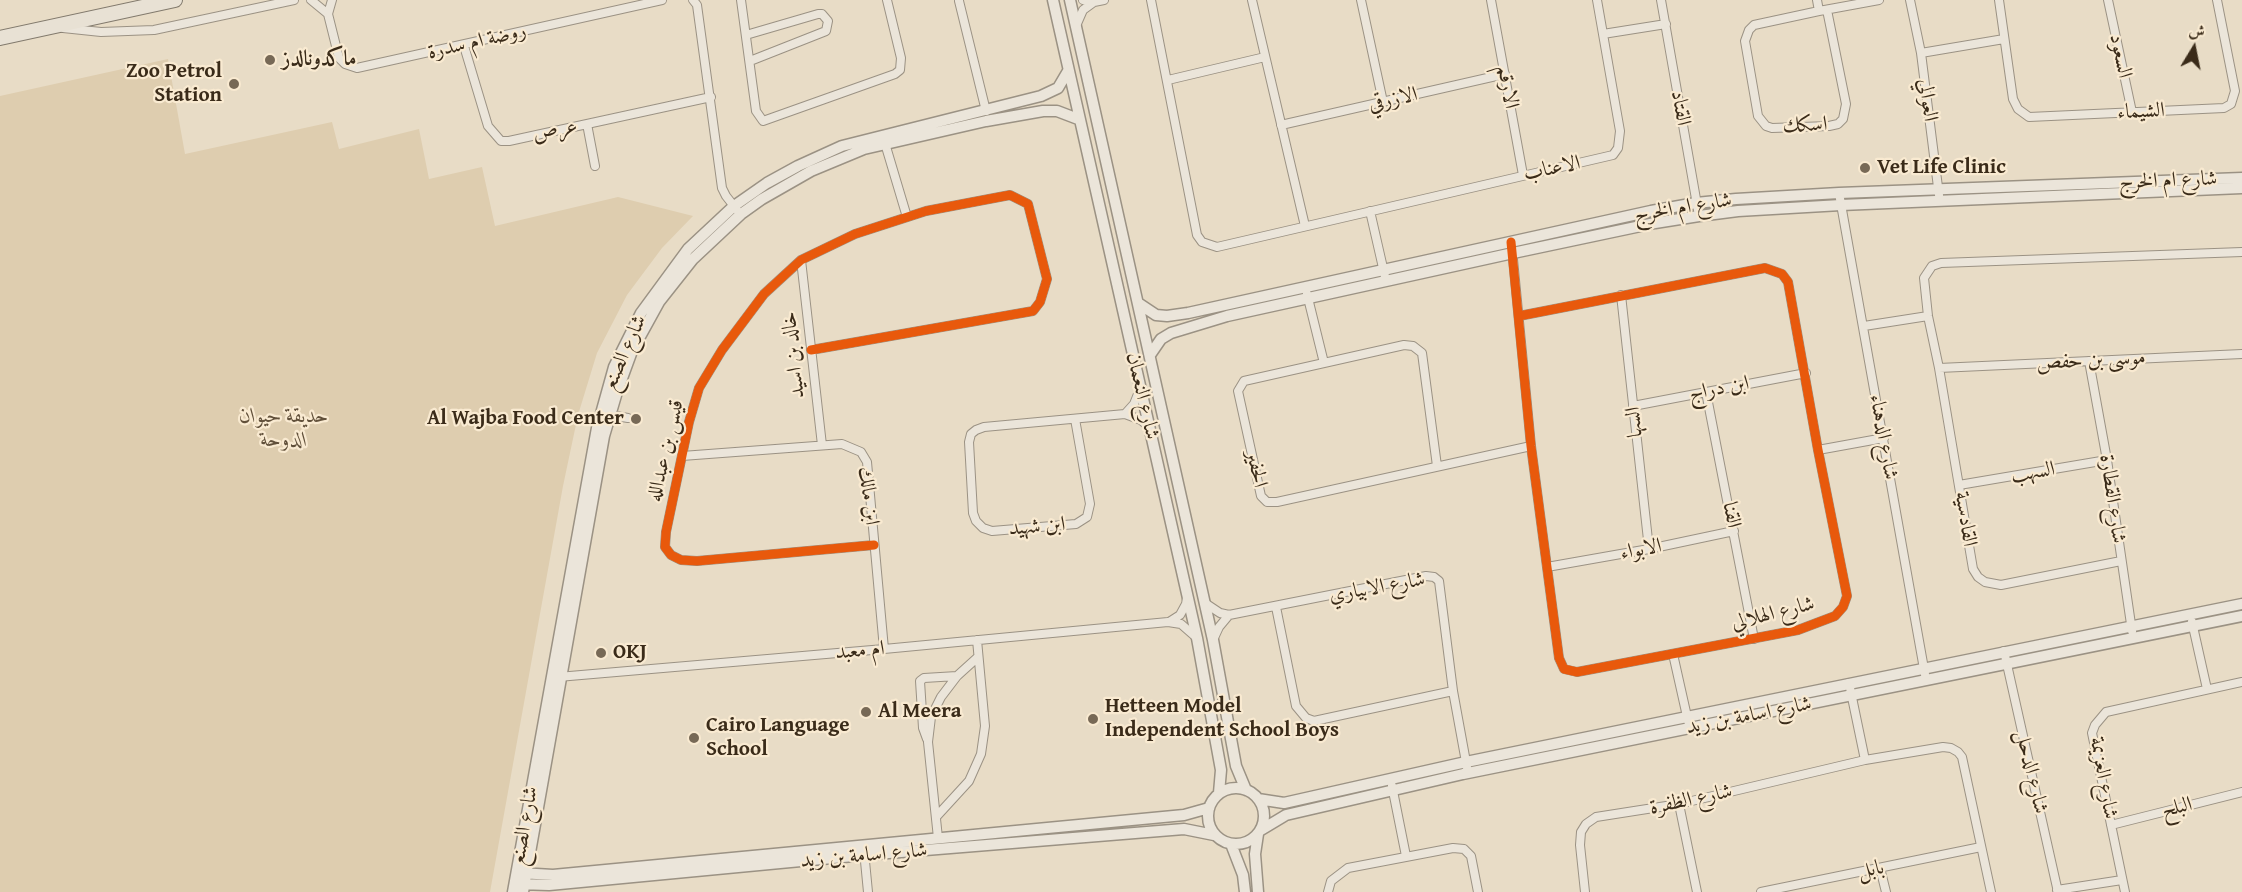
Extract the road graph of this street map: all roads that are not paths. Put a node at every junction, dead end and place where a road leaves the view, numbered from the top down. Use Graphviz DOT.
graph roads {
  1 [pos="175,0"];
  2 [pos="294,0"];
  3 [pos="311,0"];
  4 [pos="332,0"];
  5 [pos="662,0"];
  6 [pos="693,0"];
  7 [pos="741,0"];
  8 [pos="888,0"];
  9 [pos="1053,0"];
  10 [pos="1070,0"];
  11 [pos="1083,0"];
  12 [pos="1104,0"];
  13 [pos="1151,0"];
  14 [pos="1252,0"];
  15 [pos="1360,0"];
  16 [pos="1491,0"];
  17 [pos="1597,0"];
  18 [pos="1661,0"];
  19 [pos="1817,0"];
  20 [pos="1879,0"];
  21 [pos="1910,0"];
  22 [pos="1999,0"];
  23 [pos="2108,0"];
  24 [pos="2217,0"];
  25 [pos="959,1"];
  26 [pos="1094,2"];
  27 [pos="1854,2"];
  28 [pos="1823,10"];
  29 [pos="328,14"];
  30 [pos="1666,24"];
  31 [pos="51,26"];
  32 [pos="1076,26"];
  33 [pos="1603,34"];
  34 [pos="746,35"];
  35 [pos="0,38"];
  36 [pos="2004,39"];
  37 [pos="464,45"];
  38 [pos="1921,53"];
  39 [pos="1265,57"];
  40 [pos="750,61"];
  41 [pos="1068,71"];
  42 [pos="1505,74"];
  43 [pos="1168,80"];
  44 [pos="711,97"];
  45 [pos="1383,102"];
  46 [pos="986,111"];
  47 [pos="2132,112"];
  48 [pos="1078,119"];
  49 [pos="587,124"];
  50 [pos="1281,125"];
  51 [pos="884,140"];
  52 [pos="595,166"];
  53 [pos="1523,175"];
  54 [pos="2242,178"];
  55 [pos="2242,188"];
  56 [pos="1839,194"];
  57 [pos="1940,196"];
  58 [pos="1696,203"];
  59 [pos="1840,205"];
  60 [pos="737,210"];
  61 [pos="1370,211"];
  62 [pos="1700,216"];
  63 [pos="907,217"];
  64 [pos="1305,226"];
  65 [pos="1512,248"];
  66 [pos="2242,252"];
  67 [pos="801,260"];
  68 [pos="1385,276"];
  69 [pos="1306,293"];
  70 [pos="1621,295"];
  71 [pos="1138,303"];
  72 [pos="1519,316"];
  73 [pos="1928,316"];
  74 [pos="1864,326"];
  75 [pos="811,350"];
  76 [pos="2242,354"];
  77 [pos="1150,355"];
  78 [pos="2089,362"];
  79 [pos="1324,363"];
  80 [pos="1939,368"];
  81 [pos="1806,373"];
  82 [pos="1140,386"];
  83 [pos="1706,392"];
  84 [pos="1633,406"];
  85 [pos="1125,414"];
  86 [pos="610,415"];
  87 [pos="628,418"];
  88 [pos="1075,419"];
  89 [pos="1149,427"];
  90 [pos="1884,438"];
  91 [pos="822,445"];
  92 [pos="1531,446"];
  93 [pos="1818,450"];
  94 [pos="682,456"];
  95 [pos="2107,460"];
  96 [pos="1437,466"];
  97 [pos="1959,485"];
  98 [pos="1734,531"];
  99 [pos="874,545"];
  100 [pos="1649,549"];
  101 [pos="2121,561"];
  102 [pos="1547,567"];
  103 [pos="1187,591"];
  104 [pos="1205,603"];
  105 [pos="2242,604"];
  106 [pos="1276,607"];
  107 [pos="1229,615"];
  108 [pos="2191,615"];
  109 [pos="2242,616"];
  110 [pos="1168,622"];
  111 [pos="2131,626"];
  112 [pos="2193,627"];
  113 [pos="1197,638"];
  114 [pos="2133,638"];
  115 [pos="1754,639"];
  116 [pos="977,640"];
  117 [pos="1213,640"];
  118 [pos="884,649"];
  119 [pos="2004,651"];
  120 [pos="1673,654"];
  121 [pos="978,657"];
  122 [pos="2006,664"];
  123 [pos="1924,668"];
  124 [pos="556,676"];
  125 [pos="957,676"];
  126 [pos="1926,680"];
  127 [pos="2242,682"];
  128 [pos="1849,683"];
  129 [pos="2207,689"];
  130 [pos="1453,691"];
  131 [pos="1852,696"];
  132 [pos="1689,723"];
  133 [pos="928,742"];
  134 [pos="1865,760"];
  135 [pos="1467,767"];
  136 [pos="1391,784"];
  137 [pos="1246,790"];
  138 [pos="2242,792"];
  139 [pos="1219,793"];
  140 [pos="1258,799"];
  141 [pos="1679,804"];
  142 [pos="1209,808"];
  143 [pos="936,817"];
  144 [pos="2111,825"];
  145 [pos="1259,832"];
  146 [pos="1214,835"];
  147 [pos="938,838"];
  148 [pos="1231,844"];
  149 [pos="1981,847"];
  150 [pos="864,850"];
  151 [pos="1406,856"];
  152 [pos="1881,868"];
  153 [pos="2122,880"];
  154 [pos="520,884"];
  155 [pos="2057,891"];
  156 [pos="868,892"];
  157 [pos="1245,892"];
  158 [pos="1258,892"];
  159 [pos="1328,892"];
  160 [pos="1478,892"];
  161 [pos="1585,892"];
  162 [pos="1697,892"];
  163 [pos="1761,892"];
  164 [pos="1886,892"];
  165 [pos="1991,892"];
  166 [pos="2125,892"];
  1 -- 31 [label="main road"];
  2 -- 31 [label="street"];
  3 -- 29 [label="street"];
  4 -- 29 [label="street, روضة ام سدرة"];
  5 -- 37 [label="street, روضة ام سدرة"];
  6 -- 44 [label="street"];
  7 -- 34 [label="street"];
  8 -- 40 [label="street"];
  9 -- 41 [label="street, شارع النعمان"];
  10 -- 32 [label="street, شارع النعمان"];
  11 -- 26 [label="street"];
  12 -- 26 [label="street"];
  13 -- 43 [label="street, الاعناب"];
  14 -- 39 [label="street"];
  15 -- 45 [label="street"];
  16 -- 42 [label="street, الارقم"];
  17 -- 33 [label="street, الاعناب"];
  18 -- 30 [label="street, القتاد"];
  19 -- 28 [label="street"];
  20 -- 27 [label="street, اسكك"];
  21 -- 38 [label="street, العوالي"];
  22 -- 36 [label="street, الشيماء"];
  23 -- 47 [label="street, السعود"];
  24 -- 47 [label="street, الشيماء"];
  25 -- 46 [label="street"];
  26 -- 32 [label="street"];
  27 -- 28 [label="street, اسكك"];
  28 -- 28 [label="street, اسكك"];
  29 -- 37 [label="street, روضة ام سدرة"];
  30 -- 33 [label="street"];
  30 -- 58 [label="street, القتاد"];
  31 -- 35 [label="main road"];
  32 -- 71 [label="street, شارع النعمان"];
  33 -- 53 [label="street, الاعناب"];
  34 -- 40 [label="street"];
  34 -- 40 [label="street"];
  36 -- 38 [label="street"];
  36 -- 47 [label="street, الشيماء"];
  37 -- 49 [label="street, عرص"];
  38 -- 57 [label="street, العوالي"];
  39 -- 43 [label="street"];
  39 -- 50 [label="street"];
  41 -- 46 [label="street, شارع الصنع"];
  41 -- 48 [label="street, شارع النعمان"];
  42 -- 45 [label="street, الازرقي"];
  42 -- 53 [label="street, الارقم"];
  43 -- 64 [label="street, الاعناب"];
  44 -- 49 [label="street, عرص"];
  44 -- 60 [label="street"];
  45 -- 50 [label="street, الازرقي"];
  46 -- 51 [label="street, شارع الصنع"];
  48 -- 51 [label="street, شارع الصنع"];
  48 -- 82 [label="street, شارع النعمان"];
  49 -- 52 [label="street"];
  50 -- 64 [label="street"];
  51 -- 60 [label="street, شارع الصنع"];
  51 -- 63 [label="street"];
  53 -- 61 [label="street, الاعناب"];
  54 -- 57 [label="street, شارع ام الخرج"];
  55 -- 57 [label="street, شارع ام الخرج"];
  56 -- 57 [label="street, شارع ام الخرج"];
  56 -- 58 [label="street, شارع ام الخرج"];
  56 -- 59 [label="street, شارع الدهناء"];
  57 -- 59 [label="street, شارع ام الخرج"];
  58 -- 62 [label="street, القتاد"];
  58 -- 65 [label="street, شارع ام الخرج"];
  59 -- 62 [label="street, شارع ام الخرج"];
  59 -- 74 [label="street, شارع الدهناء"];
  60 -- 86 [label="street, شارع الصنع"];
  60 -- 124 [label="street, شارع الصنع"];
  61 -- 64 [label="street, الاعناب"];
  61 -- 68 [label="street"];
  62 -- 65 [label="street, شارع ام الخرج"];
  63 -- 67 [label="street, قيس بن عبدالله"];
  63 -- 75 [label="street, قيس بن عبدالله"];
  65 -- 68 [label="street, شارع ام الخرج"];
  65 -- 72 [label="street, شارع الهلالي"];
  66 -- 73 [label="street, القادسية"];
  67 -- 75 [label="street, خالد بن اسيد"];
  67 -- 94 [label="street, قيس بن عبدالله"];
  68 -- 69 [label="street, شارع ام الخرج"];
  69 -- 71 [label="street, شارع ام الخرج"];
  69 -- 77 [label="street, شارع ام الخرج"];
  69 -- 79 [label="street"];
  70 -- 72 [label="street, شارع الهلالي"];
  70 -- 81 [label="street, شارع الهلالي"];
  70 -- 84 [label="street, السها"];
  71 -- 77 [label="street, شارع النعمان"];
  72 -- 92 [label="street, شارع الهلالي"];
  73 -- 74 [label="street"];
  73 -- 80 [label="street, القادسية"];
  74 -- 90 [label="street, شارع الدهناء"];
  75 -- 91 [label="street, خالد بن اسيد"];
  76 -- 78 [label="street, موسى بن حفص"];
  77 -- 104 [label="street, شارع النعمان"];
  78 -- 80 [label="street, موسى بن حفص"];
  78 -- 95 [label="street, شارع القطارة"];
  79 -- 96 [label="street, الحفير"];
  79 -- 96 [label="street, الحفير"];
  80 -- 97 [label="street, القادسية"];
  81 -- 83 [label="street, ابن دراج"];
  81 -- 93 [label="street, شارع الهلالي"];
  82 -- 85 [label="street"];
  82 -- 89 [label="street, شارع النعمان"];
  83 -- 84 [label="street, ابن دراج"];
  83 -- 98 [label="street, القنا"];
  84 -- 100 [label="street, السها"];
  85 -- 88 [label="street, ابن شهيد"];
  85 -- 89 [label="street"];
  86 -- 87 [label="street"];
  86 -- 124 [label="street, شارع الصنع"];
  88 -- 88 [label="street, ابن شهيد"];
  89 -- 103 [label="street, شارع النعمان"];
  90 -- 93 [label="street"];
  90 -- 123 [label="street, شارع الدهناء"];
  91 -- 94 [label="street, ابن مالك"];
  91 -- 99 [label="street, ابن مالك"];
  92 -- 96 [label="street, الحفير"];
  92 -- 102 [label="street, شارع الهلالي"];
  93 -- 115 [label="street, شارع الهلالي"];
  94 -- 99 [label="street, قيس بن عبدالله"];
  95 -- 97 [label="street, السهب"];
  95 -- 101 [label="street, شارع القطارة"];
  97 -- 101 [label="street, القادسية"];
  98 -- 100 [label="street, الابواء"];
  98 -- 115 [label="street, القنا"];
  99 -- 118 [label="street, ابن مالك"];
  100 -- 102 [label="street, الابواء"];
  101 -- 111 [label="street, شارع القطارة"];
  102 -- 120 [label="street, شارع الهلالي"];
  103 -- 110 [label="street"];
  103 -- 113 [label="street, شارع النعمان"];
  104 -- 107 [label="street"];
  104 -- 117 [label="street, شارع النعمان"];
  105 -- 108 [label="street, شارع اسامة بن زيد"];
  106 -- 107 [label="street, شارع الابياري"];
  106 -- 130 [label="street"];
  106 -- 130 [label="street, شارع الابياري"];
  107 -- 117 [label="street"];
  108 -- 111 [label="street, شارع اسامة بن زيد"];
  108 -- 112 [label="street"];
  109 -- 112 [label="street, شارع اسامة بن زيد"];
  110 -- 113 [label="street"];
  110 -- 116 [label="street, ام معبد"];
  111 -- 114 [label="street, شارع القطارة"];
  111 -- 119 [label="street, شارع اسامة بن زيد"];
  112 -- 114 [label="street, شارع اسامة بن زيد"];
  112 -- 129 [label="street"];
  113 -- 139 [label="street, شارع النعمان"];
  114 -- 122 [label="street, شارع اسامة بن زيد"];
  115 -- 120 [label="street, شارع الهلالي"];
  116 -- 118 [label="street, ام معبد"];
  116 -- 121 [label="street"];
  117 -- 137 [label="street, شارع النعمان"];
  118 -- 124 [label="street, ام معبد"];
  119 -- 122 [label="street, شارع الدحل"];
  119 -- 123 [label="street, شارع اسامة بن زيد"];
  120 -- 132 [label="street"];
  121 -- 125 [label="street"];
  121 -- 143 [label="street"];
  122 -- 126 [label="street, شارع اسامة بن زيد"];
  122 -- 155 [label="street, شارع الدحل"];
  123 -- 126 [label="street, شارع الدهناء"];
  123 -- 128 [label="street, شارع اسامة بن زيد"];
  124 -- 154 [label="street, شارع الصنع"];
  125 -- 133 [label="street"];
  125 -- 133 [label="street"];
  126 -- 131 [label="street, شارع اسامة بن زيد"];
  127 -- 129 [label="street, شارع العزيمة"];
  128 -- 131 [label="street"];
  128 -- 132 [label="street, شارع اسامة بن زيد"];
  129 -- 144 [label="street, شارع العزيمة"];
  130 -- 135 [label="street, شارع الابياري"];
  131 -- 132 [label="street, شارع اسامة بن زيد"];
  131 -- 134 [label="street"];
  132 -- 135 [label="street, شارع اسامة بن زيد"];
  133 -- 143 [label="street"];
  134 -- 141 [label="street, شارع الظفرة"];
  134 -- 149 [label="street, شارع الظفرة"];
  135 -- 136 [label="street, شارع اسامة بن زيد"];
  136 -- 140 [label="street, شارع اسامة بن زيد"];
  136 -- 145 [label="street, شارع اسامة بن زيد"];
  136 -- 151 [label="street"];
  137 -- 139 [label="street"];
  137 -- 140 [label="street"];
  138 -- 144 [label="street, البلح"];
  139 -- 142 [label="street"];
  140 -- 145 [label="street"];
  141 -- 161 [label="street, شارع الظفرة"];
  141 -- 162 [label="street"];
  142 -- 146 [label="street"];
  142 -- 147 [label="street, شارع اسامة بن زيد"];
  143 -- 147 [label="street"];
  144 -- 153 [label="street, شارع العزيمة"];
  145 -- 148 [label="street"];
  145 -- 158 [label="street"];
  146 -- 148 [label="street"];
  146 -- 150 [label="street, شارع اسامة بن زيد"];
  147 -- 150 [label="street, شارع اسامة بن زيد"];
  148 -- 157 [label="street"];
  149 -- 152 [label="street, بابل"];
  149 -- 165 [label="street, شارع الظفرة"];
  150 -- 154 [label="street, شارع اسامة بن زيد"];
  150 -- 156 [label="street"];
  151 -- 159 [label="street"];
  151 -- 160 [label="street"];
  152 -- 163 [label="street, بابل"];
  152 -- 164 [label="street"];
  153 -- 155 [label="street"];
  153 -- 166 [label="street, شارع العزيمة"];
}
